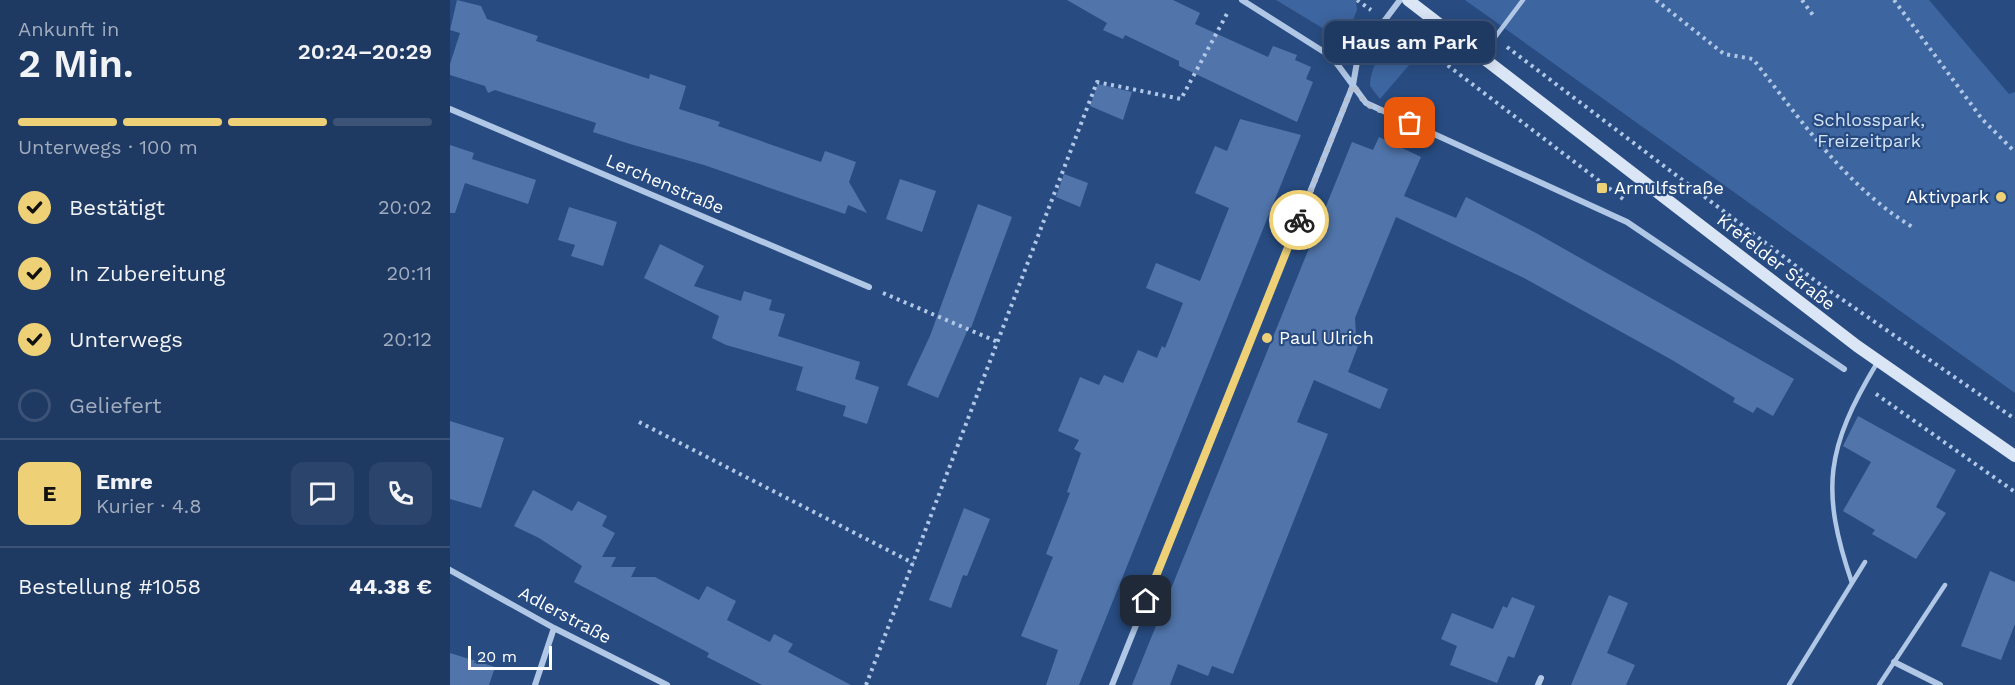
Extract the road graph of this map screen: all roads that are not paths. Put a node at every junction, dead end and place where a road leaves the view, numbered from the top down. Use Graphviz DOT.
graph roads {
  1 [pos="1242,0"];
  2 [pos="1400,0"];
  3 [pos="1408,0"];
  4 [pos="1523,0"];
  5 [pos="1482,56"];
  6 [pos="1353,85"];
  7 [pos="450,108"];
  8 [pos="869,287"];
  9 [pos="1879,361"];
  10 [pos="1844,369"];
  11 [pos="2015,456"];
  12 [pos="1865,562"];
  13 [pos="450,570"];
  14 [pos="1852,583"];
  15 [pos="1945,585"];
  16 [pos="554,628"];
  17 [pos="1894,662"];
  18 [pos="1541,678"];
  19 [pos="535,685"];
  20 [pos="668,685"];
  21 [pos="1112,685"];
  22 [pos="1538,685"];
  23 [pos="1789,685"];
  24 [pos="1879,685"];
  25 [pos="1940,685"];
  1 -- 6 [label="street"];
  2 -- 6 [label="street"];
  3 -- 5 [label="main road, Krefelder Straße"];
  4 -- 5 [label="lane"];
  5 -- 9 [label="main road, Krefelder Straße"];
  6 -- 10 [label="street"];
  6 -- 21 [label="street"];
  7 -- 8 [label="street, Lerchenstraße"];
  9 -- 11 [label="main road, Krefelder Straße"];
  9 -- 14 [label="lane"];
  12 -- 14 [label="lane"];
  13 -- 16 [label="street, Adlerstraße"];
  14 -- 23 [label="lane"];
  15 -- 17 [label="lane"];
  16 -- 19 [label="street"];
  16 -- 20 [label="street, Adlerstraße"];
  17 -- 24 [label="lane"];
  17 -- 25 [label="street"];
  18 -- 22 [label="street"];
}
